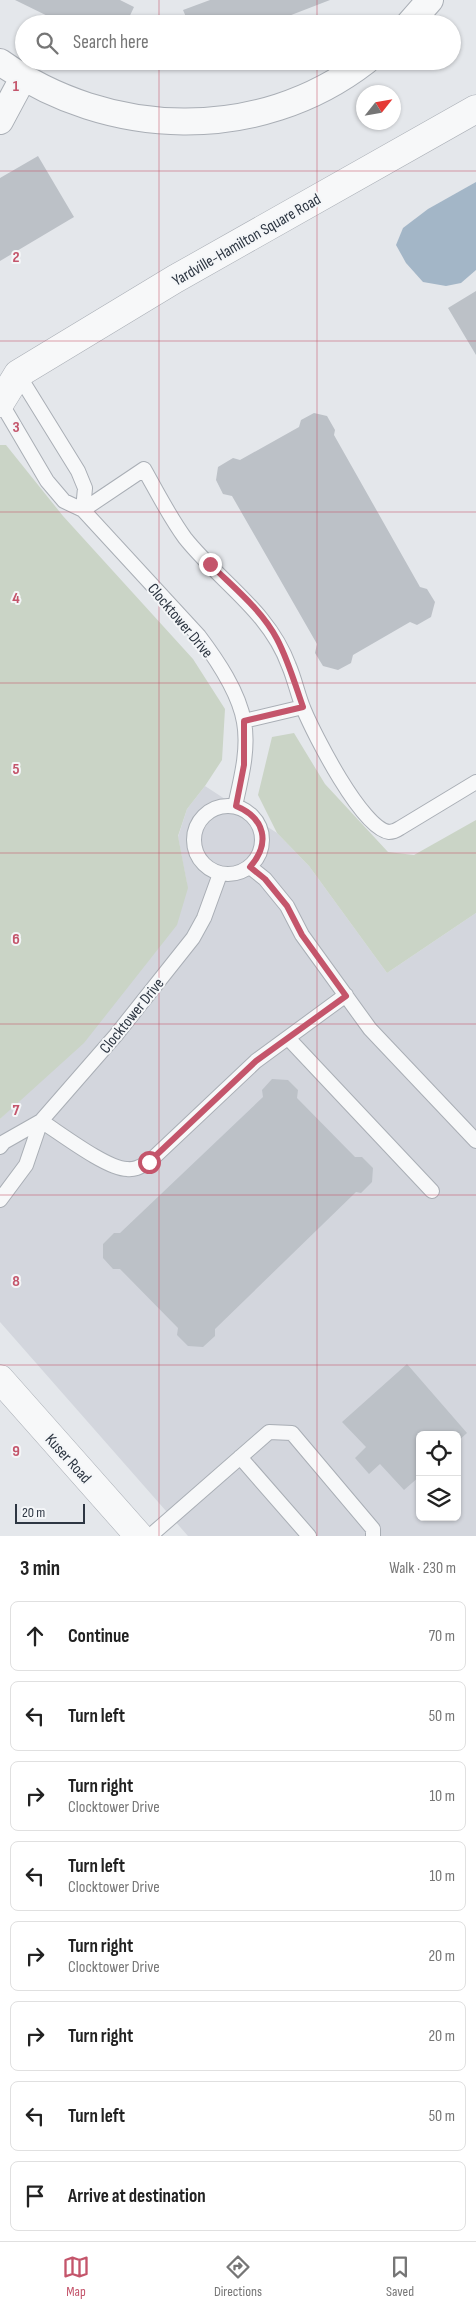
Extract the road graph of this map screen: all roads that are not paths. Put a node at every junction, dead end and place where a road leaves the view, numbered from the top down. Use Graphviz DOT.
graph roads {
  1 [pos="430,0"];
  2 [pos="417,15"];
  3 [pos="0,62"];
  4 [pos="352,70"];
  5 [pos="23,78"];
  6 [pos="476,109"];
  7 [pos="0,121"];
  8 [pos="9,374"];
  9 [pos="0,402"];
  10 [pos="83,510"];
  11 [pos="303,707"];
  12 [pos="244,721"];
  13 [pos="476,782"];
  14 [pos="236,806"];
  15 [pos="250,867"];
  16 [pos="220,874"];
  17 [pos="346,996"];
  18 [pos="288,1038"];
  19 [pos="41,1121"];
  20 [pos="476,1141"];
  21 [pos="0,1147"];
  22 [pos="432,1191"];
  23 [pos="0,1200"];
  24 [pos="0,1379"];
  25 [pos="240,1457"];
  26 [pos="139,1536"];
  27 [pos="150,1536"];
  28 [pos="310,1536"];
  29 [pos="373,1536"];
  1 -- 2 [label="street"];
  3 -- 5 [label="street"];
  4 -- 5 [label="street"];
  5 -- 7 [label="street"];
  6 -- 8 [label="street, Yardville-Hamilton Square Road"];
  8 -- 9 [label="street, Yardville-Hamilton Square Road"];
  8 -- 10 [label="lane"];
  9 -- 10 [label="lane, Clocktower Drive"];
  10 -- 11 [label="lane"];
  10 -- 12 [label="lane, Clocktower Drive"];
  11 -- 12 [label="lane"];
  11 -- 13 [label="lane"];
  12 -- 14 [label="lane, Clocktower Drive"];
  14 -- 15 [label="lane"];
  14 -- 16 [label="lane"];
  15 -- 16 [label="lane"];
  15 -- 17 [label="lane"];
  16 -- 19 [label="lane, Clocktower Drive"];
  17 -- 18 [label="lane"];
  17 -- 20 [label="lane"];
  18 -- 19 [label="lane"];
  18 -- 22 [label="lane"];
  19 -- 21 [label="lane, Clocktower Drive"];
  19 -- 23 [label="lane, Clocktower Drive"];
  24 -- 26 [label="street, Kuser Road"];
  25 -- 27 [label="lane"];
  25 -- 28 [label="lane"];
  25 -- 29 [label="lane"];
}
